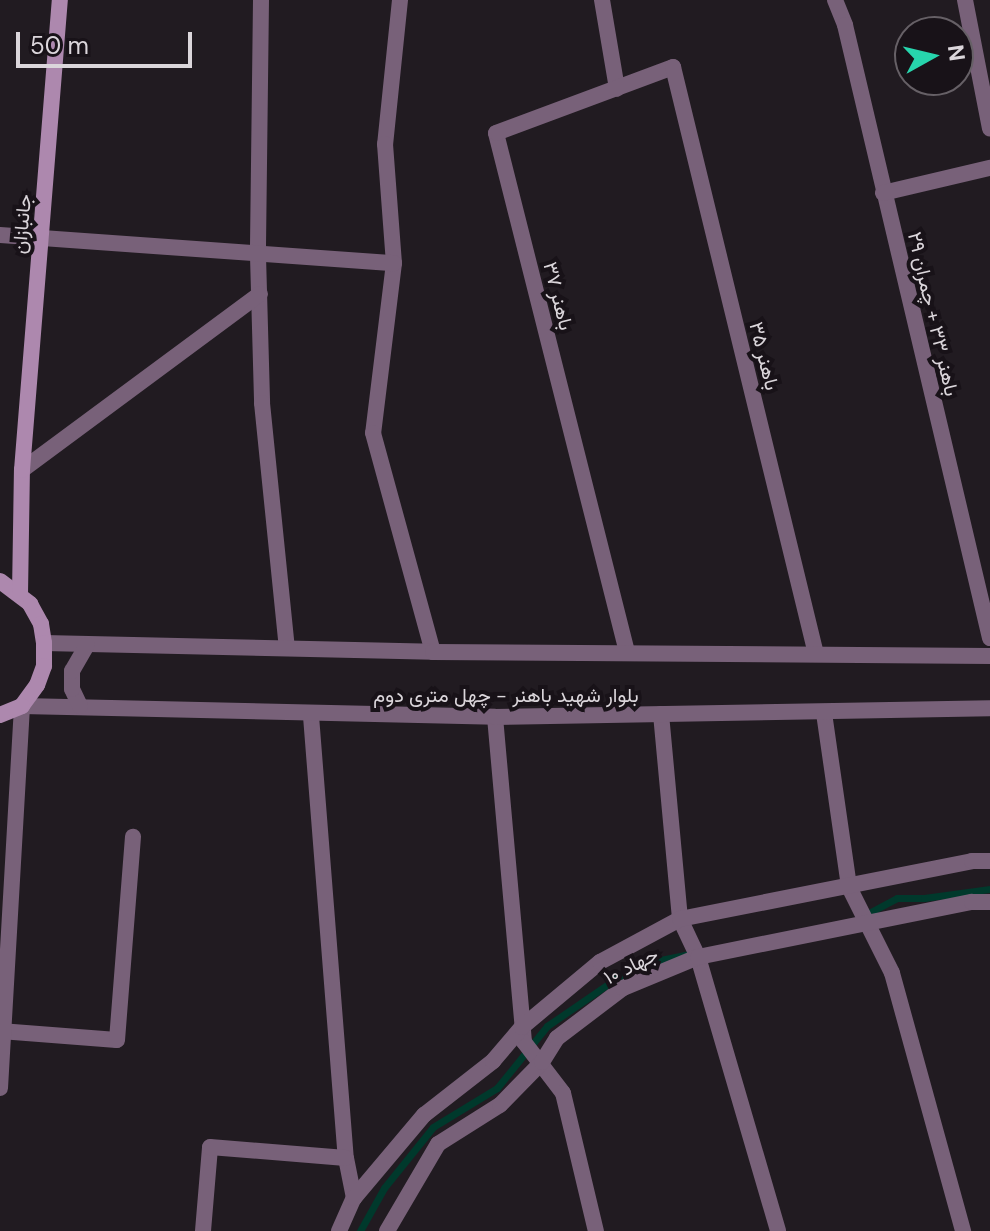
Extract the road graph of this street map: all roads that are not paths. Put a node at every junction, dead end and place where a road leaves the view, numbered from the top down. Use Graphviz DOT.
graph roads {
  1 [pos="60,0"];
  2 [pos="261,0"];
  3 [pos="400,0"];
  4 [pos="602,0"];
  5 [pos="835,0"];
  6 [pos="965,0"];
  7 [pos="673,67"];
  8 [pos="617,89"];
  9 [pos="990,129"];
  10 [pos="990,168"];
  11 [pos="883,193"];
  12 [pos="0,235"];
  13 [pos="41,238"];
  14 [pos="258,256"];
  15 [pos="394,263"];
  16 [pos="260,294"];
  17 [pos="22,470"];
  18 [pos="0,581"];
  19 [pos="20,594"];
  20 [pos="990,638"];
  21 [pos="44,643"];
  22 [pos="87,645"];
  23 [pos="287,648"];
  24 [pos="433,652"];
  25 [pos="627,652"];
  26 [pos="816,654"];
  27 [pos="990,656"];
  28 [pos="22,706"];
  29 [pos="80,706"];
  30 [pos="990,708"];
  31 [pos="824,713"];
  32 [pos="661,714"];
  33 [pos="0,715"];
  34 [pos="311,716"];
  35 [pos="495,717"];
  36 [pos="133,837"];
  37 [pos="990,861"];
  38 [pos="849,887"];
  39 [pos="990,902"];
  40 [pos="680,919"];
  41 [pos="869,923"];
  42 [pos="698,957"];
  43 [pos="2,1031"];
  44 [pos="531,1046"];
  45 [pos="0,1088"];
  46 [pos="346,1158"];
  47 [pos="354,1198"];
  48 [pos="203,1231"];
  49 [pos="339,1231"];
  50 [pos="387,1231"];
  51 [pos="596,1231"];
  52 [pos="778,1231"];
  53 [pos="963,1231"];
  1 -- 13 [label="main road, جانبازان"];
  2 -- 14 [label="street"];
  3 -- 15 [label="street"];
  4 -- 8 [label="street"];
  5 -- 11 [label="street, باهنر ۳۳ + چمران ۲۹"];
  6 -- 9 [label="street"];
  7 -- 8 [label="street, باهنر ۳۷"];
  7 -- 26 [label="street, باهنر ۳۵"];
  8 -- 25 [label="street, باهنر ۳۷"];
  10 -- 11 [label="street"];
  11 -- 20 [label="street, باهنر ۳۳ + چمران ۲۹"];
  12 -- 13 [label="street"];
  13 -- 14 [label="street"];
  13 -- 17 [label="main road, جانبازان"];
  14 -- 15 [label="street"];
  14 -- 16 [label="street"];
  15 -- 24 [label="street"];
  16 -- 17 [label="street"];
  16 -- 23 [label="street"];
  17 -- 19 [label="main road, جانبازان"];
  18 -- 19 [label="main road"];
  19 -- 21 [label="main road"];
  21 -- 22 [label="street"];
  21 -- 28 [label="main road"];
  22 -- 23 [label="street"];
  22 -- 29 [label="street"];
  23 -- 24 [label="street"];
  24 -- 25 [label="street"];
  25 -- 26 [label="street"];
  26 -- 27 [label="street"];
  28 -- 29 [label="street, بلوار شهید باهنر - چهل متری دوم"];
  28 -- 33 [label="main road"];
  28 -- 43 [label="street"];
  29 -- 34 [label="street, بلوار شهید باهنر - چهل متری دوم"];
  30 -- 31 [label="street, بلوار شهید باهنر - چهل متری دوم"];
  31 -- 32 [label="street, بلوار شهید باهنر - چهل متری دوم"];
  31 -- 38 [label="street"];
  32 -- 35 [label="street, بلوار شهید باهنر - چهل متری دوم"];
  32 -- 40 [label="street"];
  34 -- 35 [label="street, بلوار شهید باهنر - چهل متری دوم"];
  34 -- 46 [label="street"];
  35 -- 44 [label="street"];
  36 -- 43 [label="street"];
  37 -- 38 [label="street"];
  38 -- 40 [label="street"];
  38 -- 41 [label="street"];
  39 -- 41 [label="street, جهاد ۱۰"];
  40 -- 42 [label="street"];
  40 -- 44 [label="street"];
  41 -- 42 [label="street, جهاد ۱۰"];
  41 -- 53 [label="street"];
  42 -- 44 [label="street, جهاد ۱۰"];
  42 -- 52 [label="street"];
  43 -- 45 [label="street"];
  44 -- 47 [label="street"];
  44 -- 50 [label="street, جهاد ۱۰"];
  44 -- 51 [label="street"];
  46 -- 47 [label="street"];
  46 -- 48 [label="street"];
  47 -- 49 [label="street"];
}
